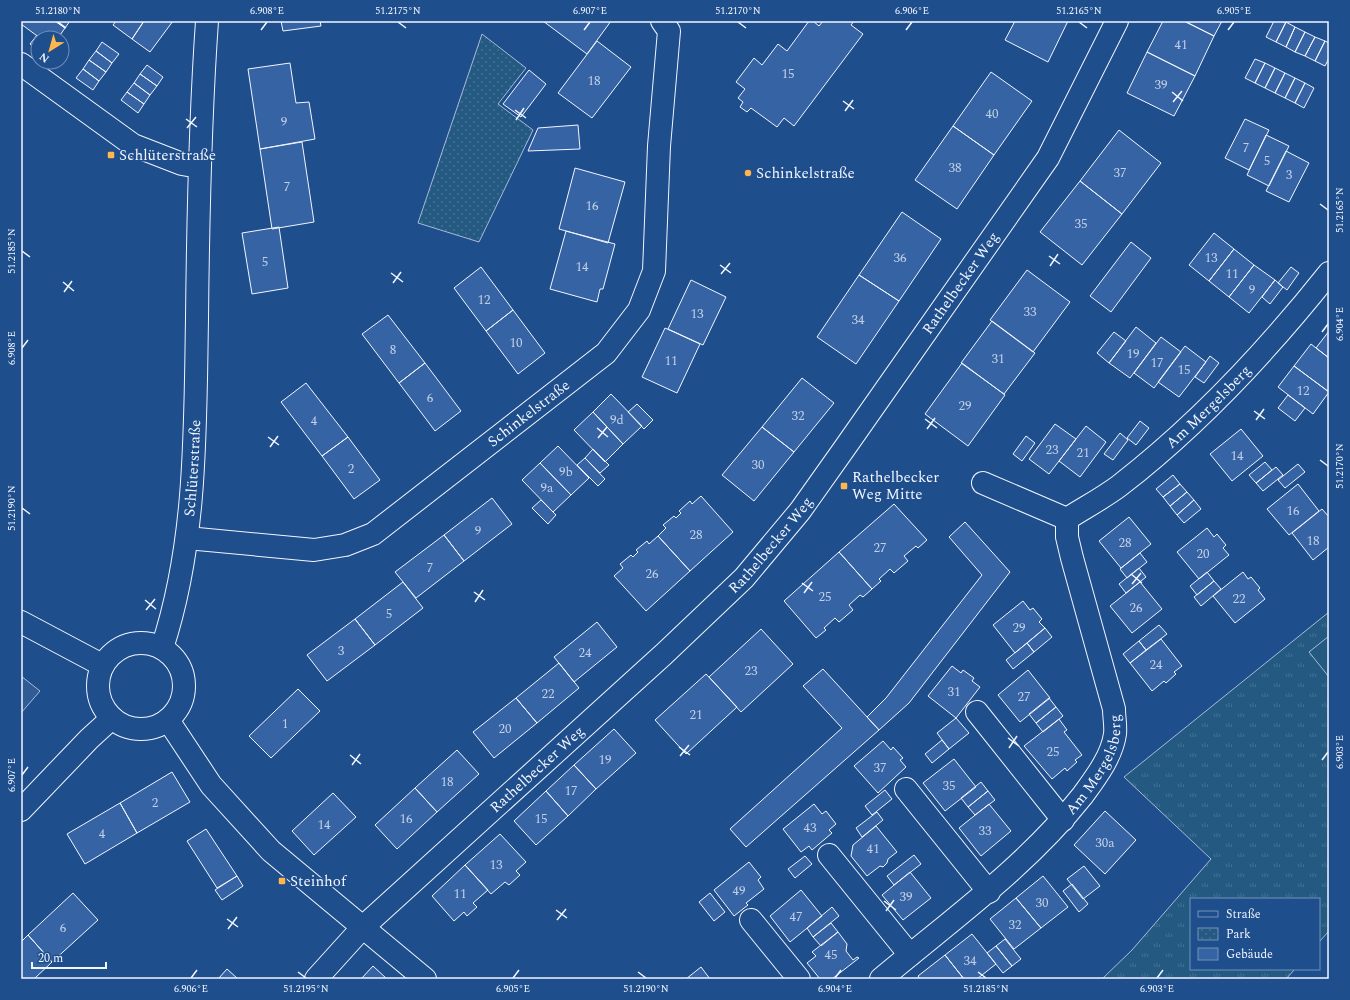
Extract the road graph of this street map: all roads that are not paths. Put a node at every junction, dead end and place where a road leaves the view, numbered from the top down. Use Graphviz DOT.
graph roads {
  1 [pos="207,21"];
  2 [pos="1117,21"];
  3 [pos="671,24"];
  4 [pos="21,64"];
  5 [pos="199,167"];
  6 [pos="1329,273"];
  7 [pos="983,483"];
  8 [pos="1067,519"];
  9 [pos="187,538"];
  10 [pos="21,622"];
  11 [pos="162,648"];
  12 [pos="102,665"];
  13 [pos="977,712"];
  14 [pos="112,718"];
  15 [pos="168,720"];
  16 [pos="906,789"];
  17 [pos="21,810"];
  18 [pos="1063,820"];
  19 [pos="829,855"];
  20 [pos="989,892"];
  21 [pos="752,920"];
  22 [pos="363,927"];
  23 [pos="910,955"];
  24 [pos="316,979"];
  25 [pos="425,979"];
  26 [pos="799,979"];
  27 [pos="881,979"];
  1 -- 5 [label="street, Schlüterstraße"];
  2 -- 22 [label="street, Rathelbecker Weg"];
  3 -- 9 [label="street, Schinkelstraße"];
  4 -- 5 [label="street"];
  5 -- 9 [label="street, Schlüterstraße"];
  6 -- 8 [label="street, Am Mergelsberg"];
  7 -- 8 [label="street"];
  8 -- 18 [label="street, Am Mergelsberg"];
  9 -- 11 [label="street, Schlüterstraße"];
  10 -- 12 [label="street"];
  11 -- 12 [label="street"];
  11 -- 15 [label="street"];
  12 -- 14 [label="street"];
  13 -- 18 [label="street, Am Mergelsberg"];
  14 -- 15 [label="street"];
  14 -- 17 [label="street"];
  15 -- 22 [label="street"];
  16 -- 20 [label="street"];
  18 -- 20 [label="street, Am Mergelsberg"];
  19 -- 23 [label="street"];
  20 -- 23 [label="street, Am Mergelsberg"];
  21 -- 26 [label="street"];
  22 -- 24 [label="street, Rathelbecker Weg"];
  22 -- 25 [label="street"];
  23 -- 27 [label="street, Am Mergelsberg"];
}
